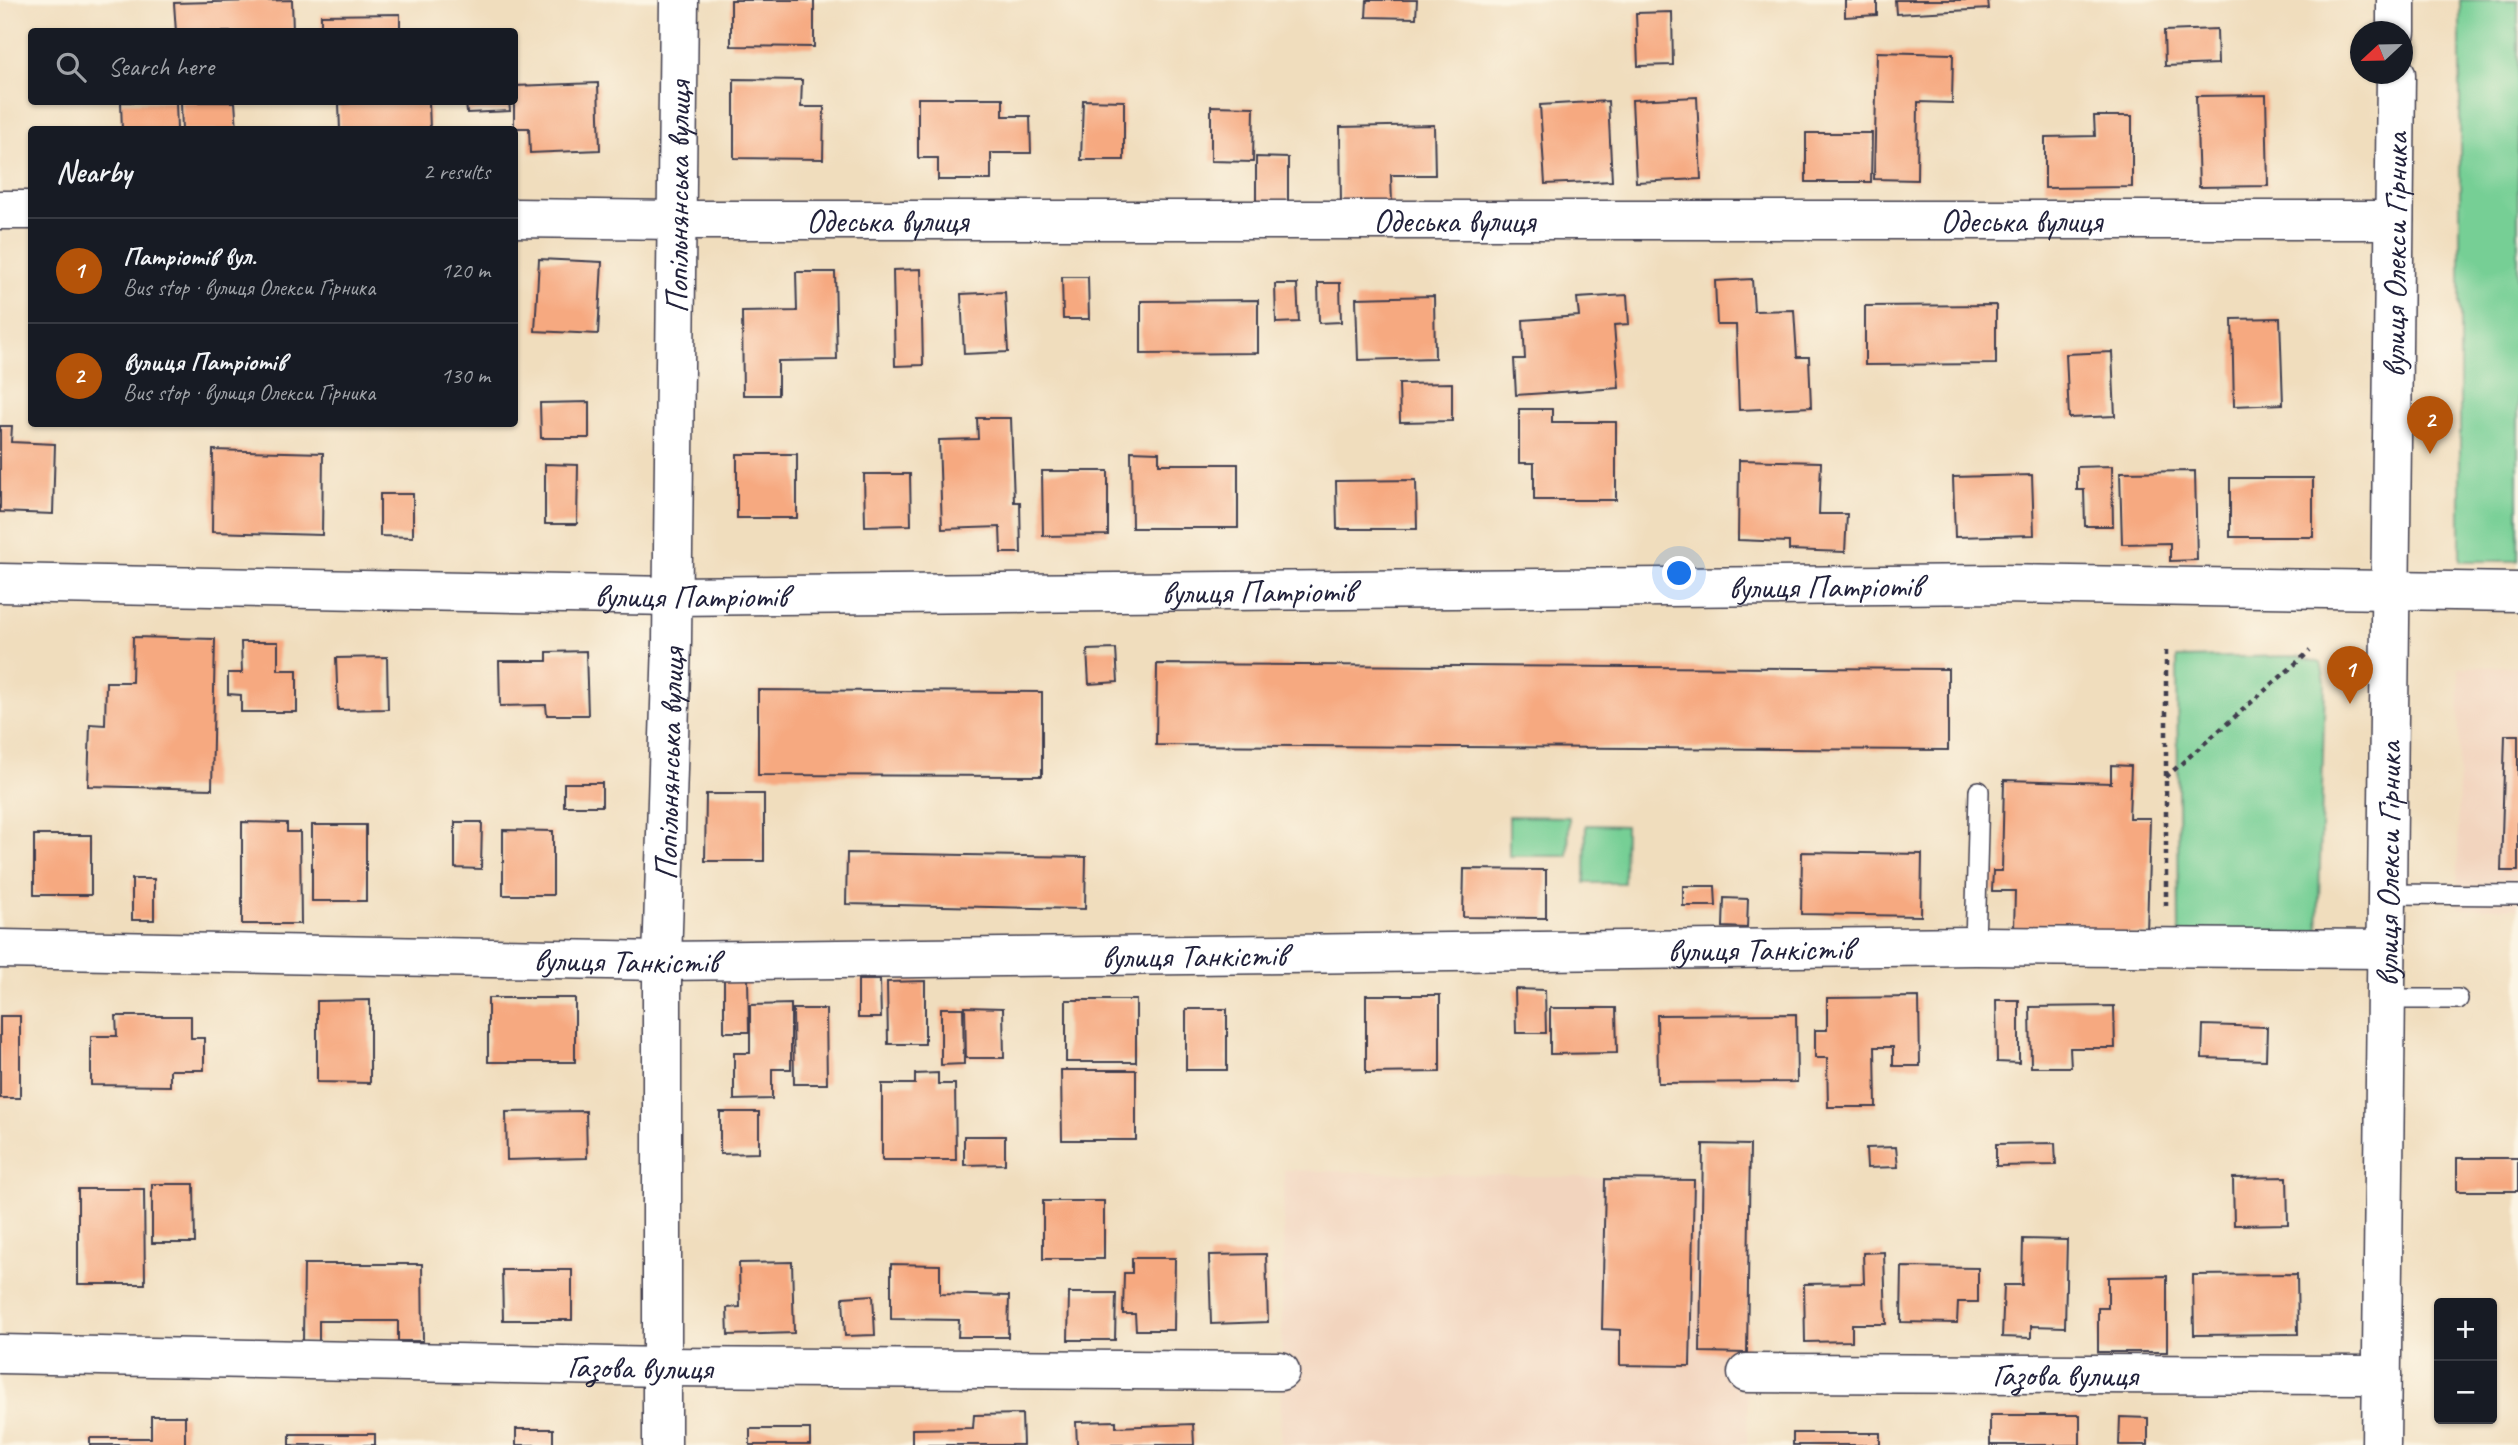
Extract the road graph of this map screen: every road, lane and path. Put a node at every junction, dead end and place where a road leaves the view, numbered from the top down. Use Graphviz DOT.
graph roads {
  1 [pos="679,0"];
  2 [pos="2396,0"];
  3 [pos="2396,21"];
  4 [pos="2396,84"];
  5 [pos="0,210"];
  6 [pos="28,210"];
  7 [pos="518,218"];
  8 [pos="677,220"];
  9 [pos="2394,220"];
  10 [pos="0,583"];
  11 [pos="2390,589"];
  12 [pos="2518,592"];
  13 [pos="672,596"];
  14 [pos="2166,651"];
  15 [pos="2310,651"];
  16 [pos="2166,778"];
  17 [pos="1979,791"];
  18 [pos="2387,894"];
  19 [pos="2518,895"];
  20 [pos="2166,915"];
  21 [pos="1975,946"];
  22 [pos="0,949"];
  23 [pos="2387,949"];
  24 [pos="662,961"];
  25 [pos="2386,999"];
  26 [pos="2458,999"];
  27 [pos="0,1354"];
  28 [pos="663,1367"];
  29 [pos="1280,1371"];
  30 [pos="1747,1373"];
  31 [pos="2382,1375"];
  32 [pos="662,1445"];
  33 [pos="2381,1445"];
  1 -- 8 [label="street, Попільнянська вулиця"];
  2 -- 3 [label="street"];
  4 -- 9 [label="street, вулиця Олекси Гірника"];
  5 -- 6 [label="street"];
  7 -- 8 [label="street, Одеська вулиця"];
  8 -- 9 [label="street, Одеська вулиця"];
  8 -- 13 [label="street, Попільнянська вулиця"];
  9 -- 11 [label="street, вулиця Олекси Гірника"];
  10 -- 13 [label="street, вулиця Патріотів"];
  11 -- 12 [label="street, вулиця Патріотів"];
  11 -- 13 [label="street, вулиця Патріотів"];
  11 -- 18 [label="street, вулиця Олекси Гірника"];
  13 -- 24 [label="street, Попільнянська вулиця"];
  14 -- 16 [label="path"];
  15 -- 16 [label="path"];
  16 -- 20 [label="path"];
  17 -- 21 [label="lane"];
  18 -- 19 [label="lane"];
  18 -- 23 [label="street, вулиця Олекси Гірника"];
  21 -- 23 [label="street, вулиця Танкістів"];
  21 -- 24 [label="street, вулиця Танкістів"];
  22 -- 24 [label="street, вулиця Танкістів"];
  23 -- 25 [label="street, вулиця Олекси Гірника"];
  24 -- 28 [label="street, Попільнянська вулиця"];
  25 -- 26 [label="lane"];
  25 -- 31 [label="street, вулиця Олекси Гірника"];
  27 -- 28 [label="street, Газова вулиця"];
  28 -- 29 [label="street, Газова вулиця"];
  28 -- 32 [label="street, Попільнянська вулиця"];
  30 -- 31 [label="street, Газова вулиця"];
  31 -- 33 [label="street, вулиця Олекси Гірника"];
}
